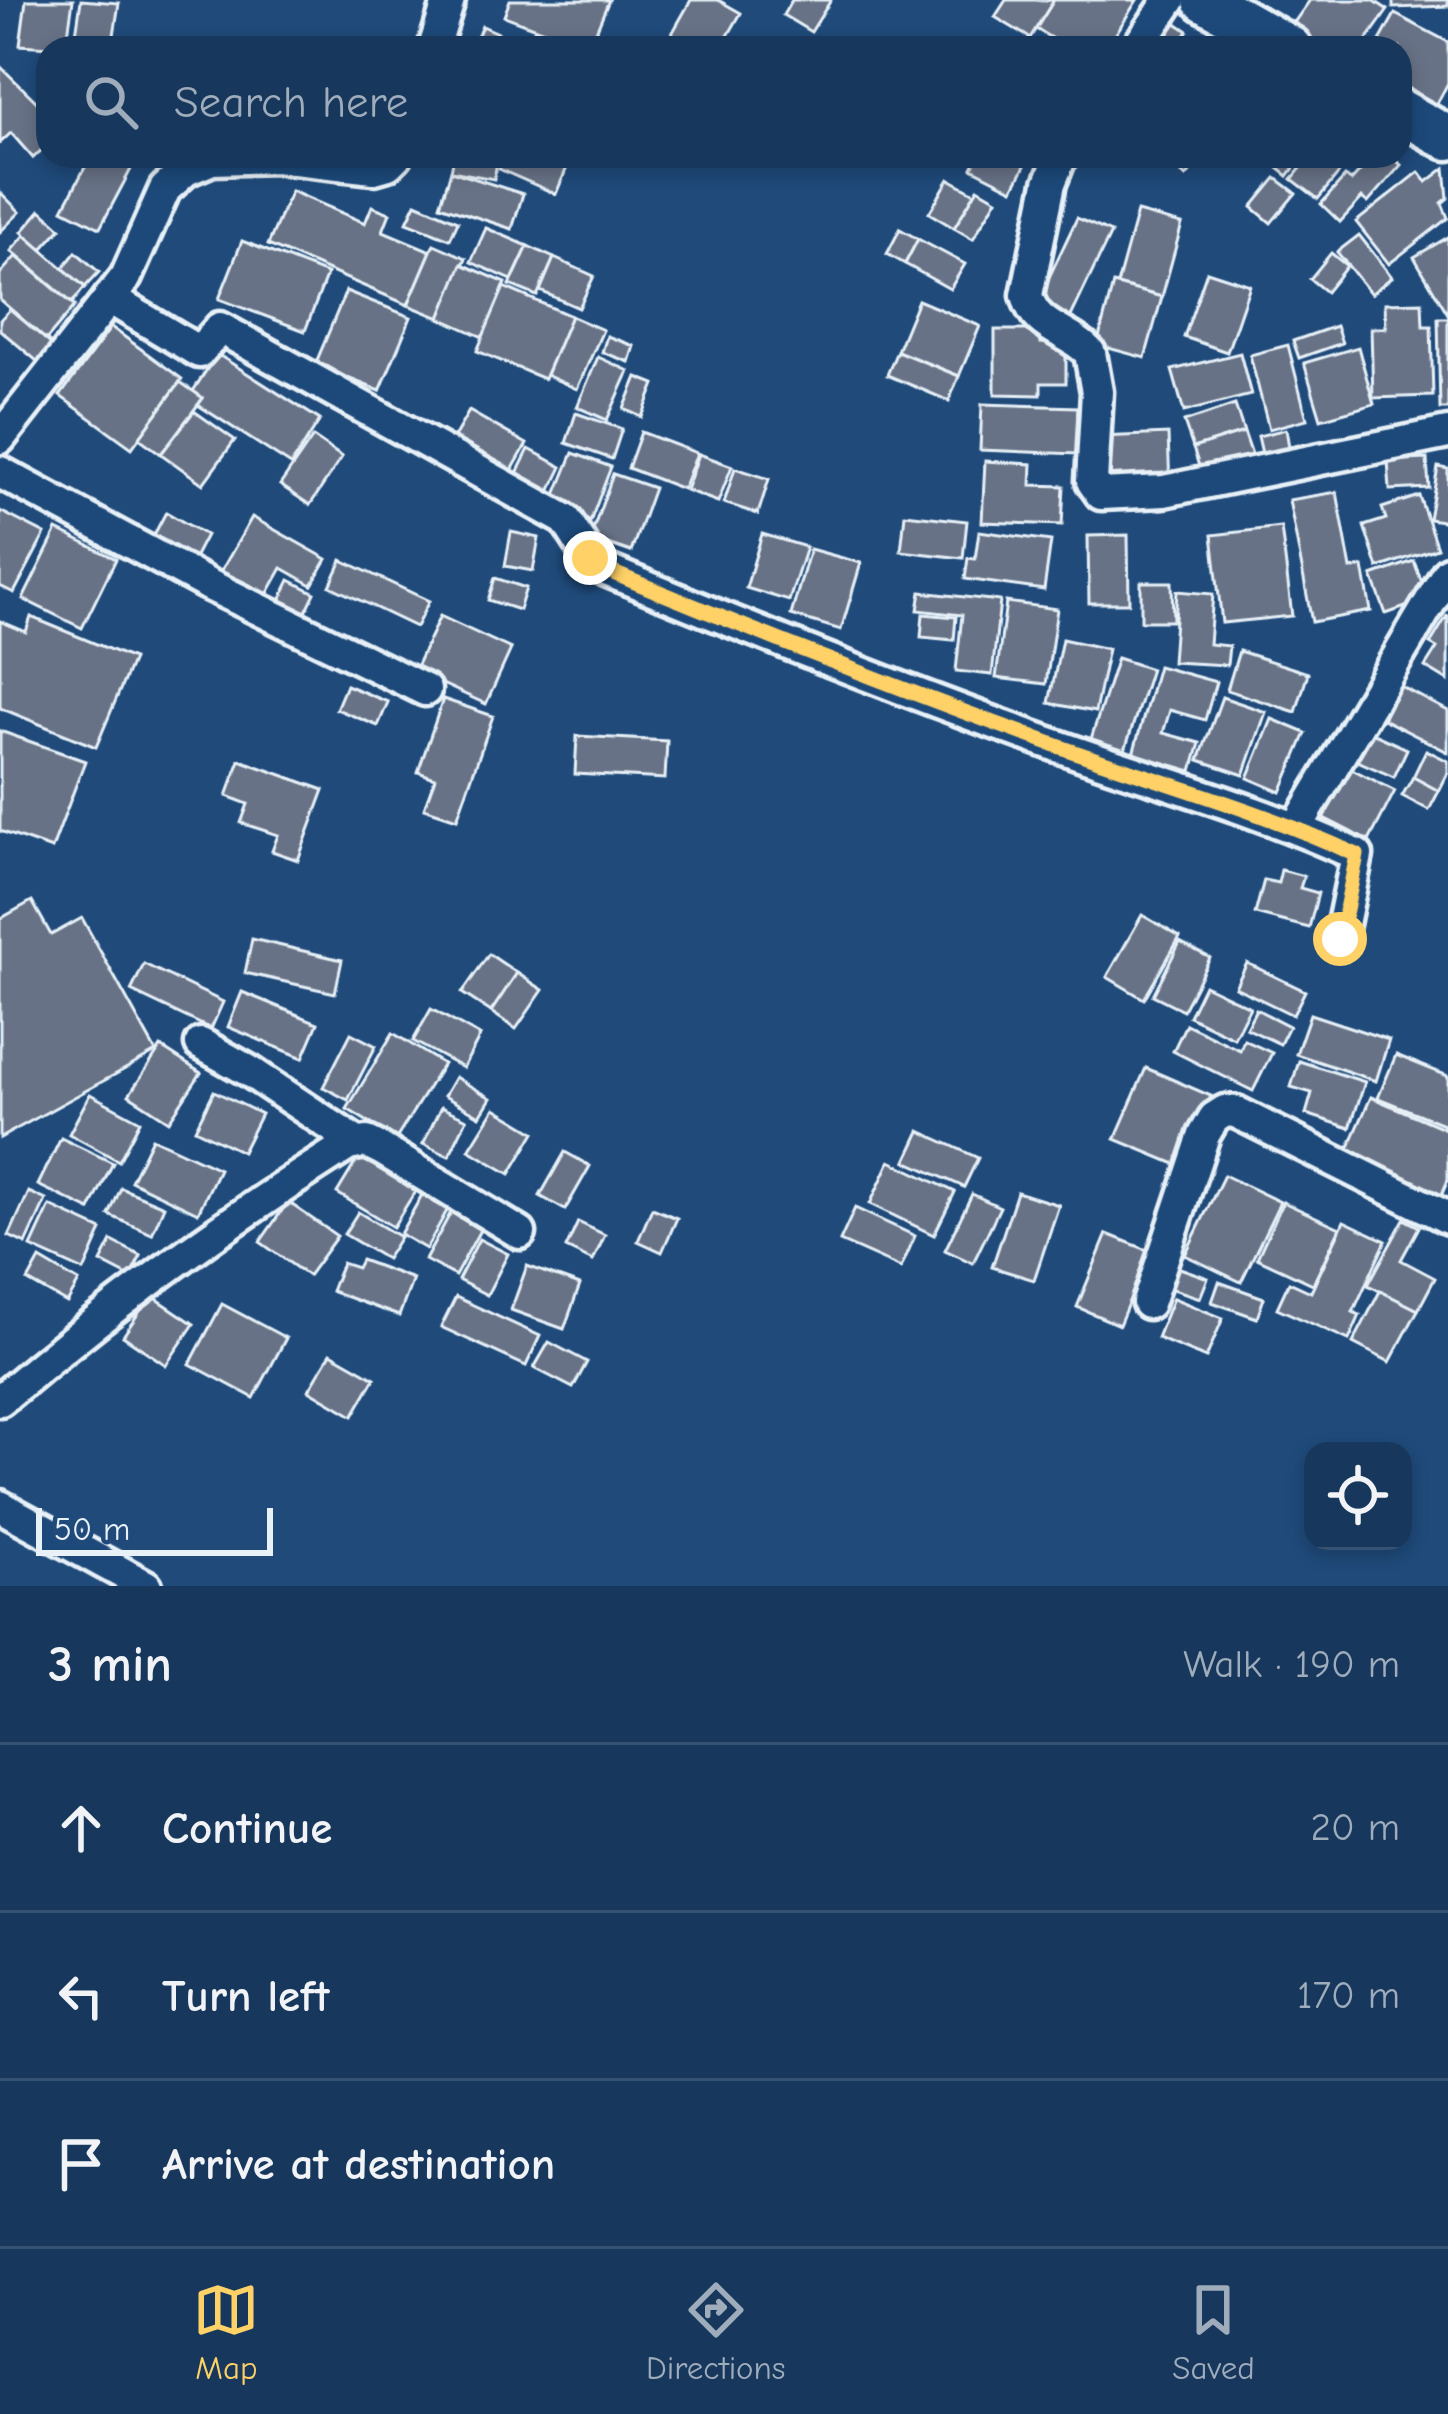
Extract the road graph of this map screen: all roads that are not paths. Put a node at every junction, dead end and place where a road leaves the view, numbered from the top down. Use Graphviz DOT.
graph roads {
  1 [pos="449,0"];
  2 [pos="1170,0"];
  3 [pos="1205,0"];
  4 [pos="438,36"];
  5 [pos="1144,36"];
  6 [pos="1269,36"];
  7 [pos="1412,118"];
  8 [pos="1448,138"];
  9 [pos="191,168"];
  10 [pos="1056,168"];
  11 [pos="109,298"];
  12 [pos="1448,433"];
  13 [pos="0,437"];
  14 [pos="0,472"];
  15 [pos="1448,572"];
  16 [pos="425,690"];
  17 [pos="1297,827"];
  18 [pos="1340,939"];
  19 [pos="201,1045"];
  20 [pos="357,1143"];
  21 [pos="1448,1219"];
  22 [pos="520,1233"];
  23 [pos="1148,1303"];
  24 [pos="0,1400"];
  25 [pos="0,1506"];
  26 [pos="146,1586"];
  1 -- 4 [label="street"];
  2 -- 5 [label="street"];
  3 -- 6 [label="street"];
  7 -- 8 [label="street"];
  9 -- 11 [label="street"];
  10 -- 12 [label="street"];
  11 -- 13 [label="street"];
  11 -- 17 [label="street"];
  14 -- 16 [label="street"];
  15 -- 17 [label="street"];
  17 -- 18 [label="street"];
  19 -- 20 [label="street"];
  20 -- 22 [label="street"];
  20 -- 24 [label="street"];
  21 -- 23 [label="street"];
  25 -- 26 [label="street"];
}
